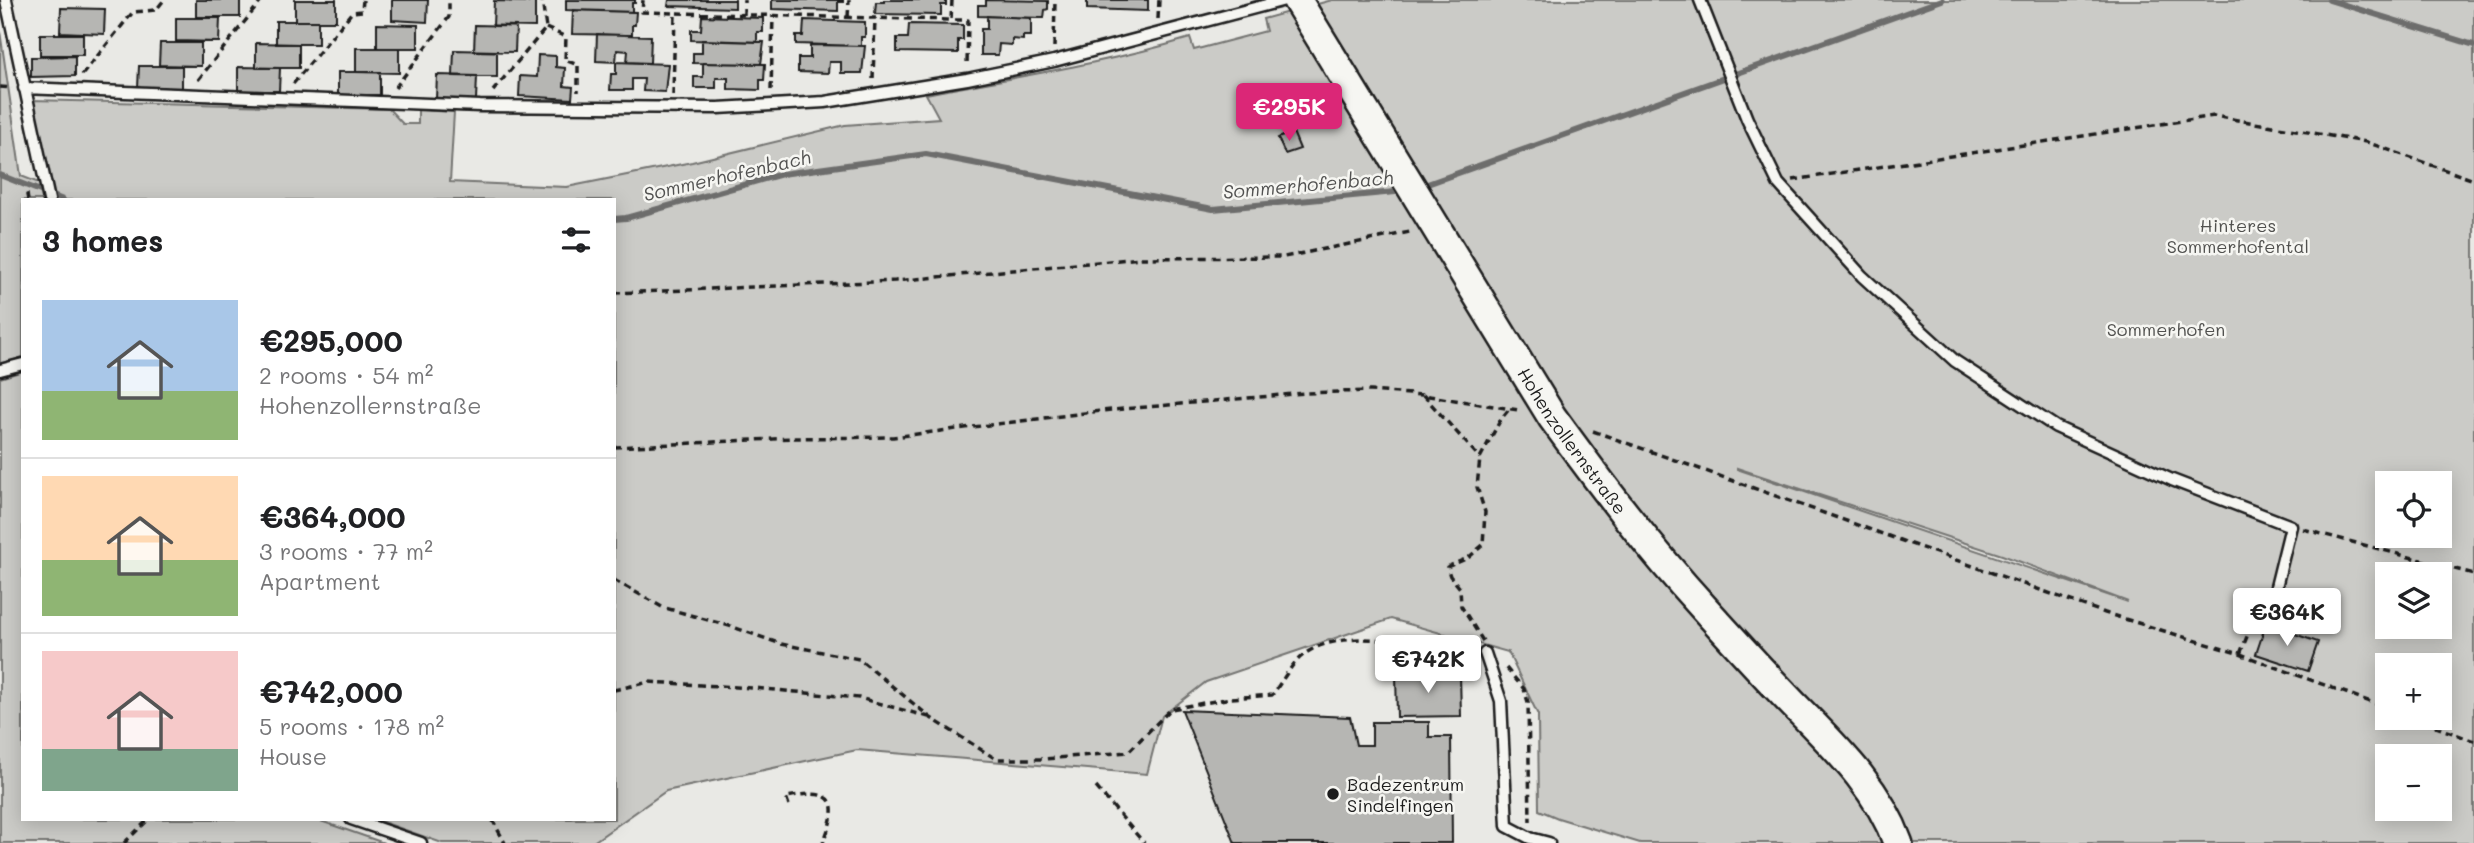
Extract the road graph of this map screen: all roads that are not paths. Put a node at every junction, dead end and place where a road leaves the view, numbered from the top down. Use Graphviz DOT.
graph roads {
  1 [pos="6,0"];
  2 [pos="1285,0"];
  3 [pos="1297,0"];
  4 [pos="1700,0"];
  5 [pos="24,88"];
  6 [pos="49,198"];
  7 [pos="21,365"];
  8 [pos="0,370"];
  9 [pos="2274,595"];
  10 [pos="1487,652"];
  11 [pos="357,821"];
  12 [pos="421,843"];
  13 [pos="1549,843"];
  14 [pos="1898,843"];
  1 -- 5 [label="lane"];
  2 -- 5 [label="lane"];
  3 -- 14 [label="street, Hohenzollernstraße"];
  4 -- 9 [label="lane"];
  5 -- 6 [label="lane"];
  7 -- 8 [label="lane"];
  10 -- 13 [label="lane"];
  11 -- 12 [label="lane"];
}
